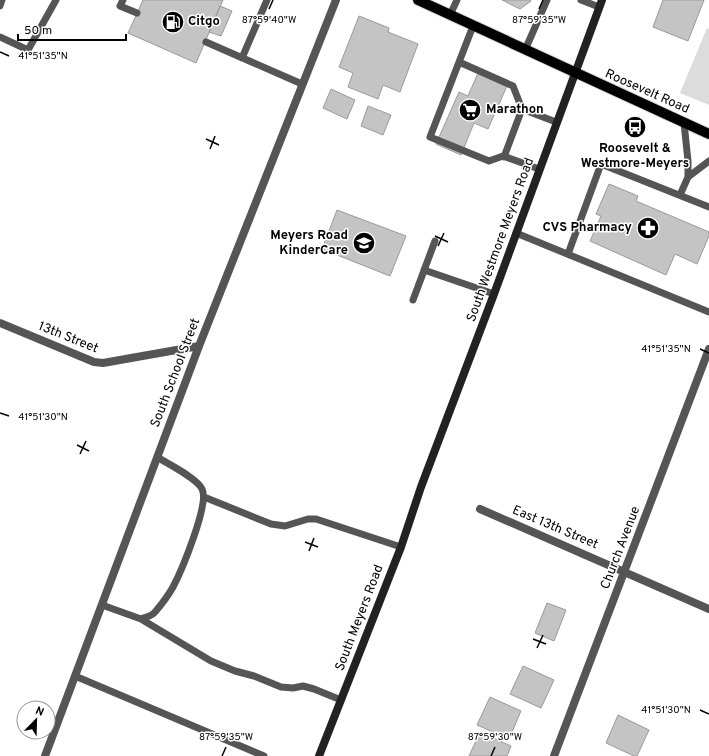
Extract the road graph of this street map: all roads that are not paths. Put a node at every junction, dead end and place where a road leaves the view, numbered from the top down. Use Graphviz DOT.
graph roads {
  1 [pos="2,0"];
  2 [pos="56,0"];
  3 [pos="123,0"];
  4 [pos="267,0"];
  5 [pos="336,0"];
  6 [pos="418,0"];
  7 [pos="457,0"];
  8 [pos="547,0"];
  9 [pos="581,0"];
  10 [pos="600,3"];
  11 [pos="0,6"];
  12 [pos="137,13"];
  13 [pos="450,15"];
  14 [pos="473,26"];
  15 [pos="0,37"];
  16 [pos="206,42"];
  17 [pos="525,50"];
  18 [pos="242,58"];
  19 [pos="459,62"];
  20 [pos="574,73"];
  21 [pos="302,84"];
  22 [pos="522,108"];
  23 [pos="556,122"];
  24 [pos="684,123"];
  25 [pos="709,134"];
  26 [pos="504,156"];
  27 [pos="709,161"];
  28 [pos="539,169"];
  29 [pos="688,177"];
  30 [pos="680,195"];
  31 [pos="709,207"];
  32 [pos="516,233"];
  33 [pos="435,241"];
  34 [pos="568,254"];
  35 [pos="424,270"];
  36 [pos="494,294"];
  37 [pos="413,300"];
  38 [pos="709,312"];
  39 [pos="0,323"];
  40 [pos="199,346"];
  41 [pos="709,348"];
  42 [pos="157,457"];
  43 [pos="421,487"];
  44 [pos="204,497"];
  45 [pos="480,508"];
  46 [pos="401,547"];
  47 [pos="625,572"];
  48 [pos="102,605"];
  49 [pos="709,609"];
  50 [pos="141,619"];
  51 [pos="75,676"];
  52 [pos="341,700"];
  53 [pos="45,756"];
  54 [pos="264,756"];
  55 [pos="319,756"];
  56 [pos="554,756"];
  1 -- 11 [label="lane"];
  2 -- 15 [label="lane"];
  3 -- 12 [label="lane"];
  4 -- 18 [label="lane"];
  5 -- 21 [label="street, South School Street"];
  6 -- 13 [label="main road, Roosevelt Road"];
  7 -- 13 [label="lane"];
  8 -- 17 [label="lane"];
  9 -- 10 [label="lane"];
  10 -- 20 [label="street, South Westmore Meyers Road"];
  13 -- 14 [label="main road, Roosevelt Road"];
  14 -- 17 [label="main road, Roosevelt Road"];
  14 -- 19 [label="lane"];
  16 -- 18 [label="lane"];
  17 -- 20 [label="main road, Roosevelt Road"];
  18 -- 21 [label="lane"];
  19 -- 22 [label="lane"];
  19 -- 26 [label="lane"];
  20 -- 23 [label="street, South Westmore Meyers Road"];
  20 -- 24 [label="main road, Roosevelt Road"];
  21 -- 40 [label="street, South School Street"];
  22 -- 23 [label="lane"];
  22 -- 26 [label="lane"];
  23 -- 28 [label="street, South Westmore Meyers Road"];
  24 -- 25 [label="main road, Roosevelt Road"];
  24 -- 29 [label="lane"];
  26 -- 28 [label="lane"];
  27 -- 29 [label="lane"];
  28 -- 32 [label="street, South Westmore Meyers Road"];
  29 -- 30 [label="lane"];
  30 -- 31 [label="lane"];
  30 -- 34 [label="lane"];
  32 -- 34 [label="lane"];
  32 -- 36 [label="street, South Westmore Meyers Road"];
  33 -- 35 [label="lane"];
  34 -- 38 [label="lane"];
  35 -- 36 [label="lane"];
  35 -- 37 [label="lane"];
  36 -- 43 [label="street, South Westmore Meyers Road"];
  39 -- 40 [label="street, 13th Street"];
  40 -- 42 [label="street, South School Street"];
  41 -- 47 [label="street, Church Avenue"];
  42 -- 44 [label="lane"];
  42 -- 48 [label="street, South School Street"];
  43 -- 46 [label="street, South Meyers Road"];
  44 -- 46 [label="lane"];
  44 -- 50 [label="lane"];
  45 -- 47 [label="street, East 13th Street"];
  46 -- 52 [label="street, South Meyers Road"];
  47 -- 49 [label="street, East 13th Street"];
  47 -- 56 [label="street, Church Avenue"];
  48 -- 50 [label="lane"];
  48 -- 51 [label="street, South School Street"];
  50 -- 52 [label="lane"];
  51 -- 53 [label="street, South School Street"];
  51 -- 54 [label="lane"];
  52 -- 55 [label="street, South Meyers Road"];
}
